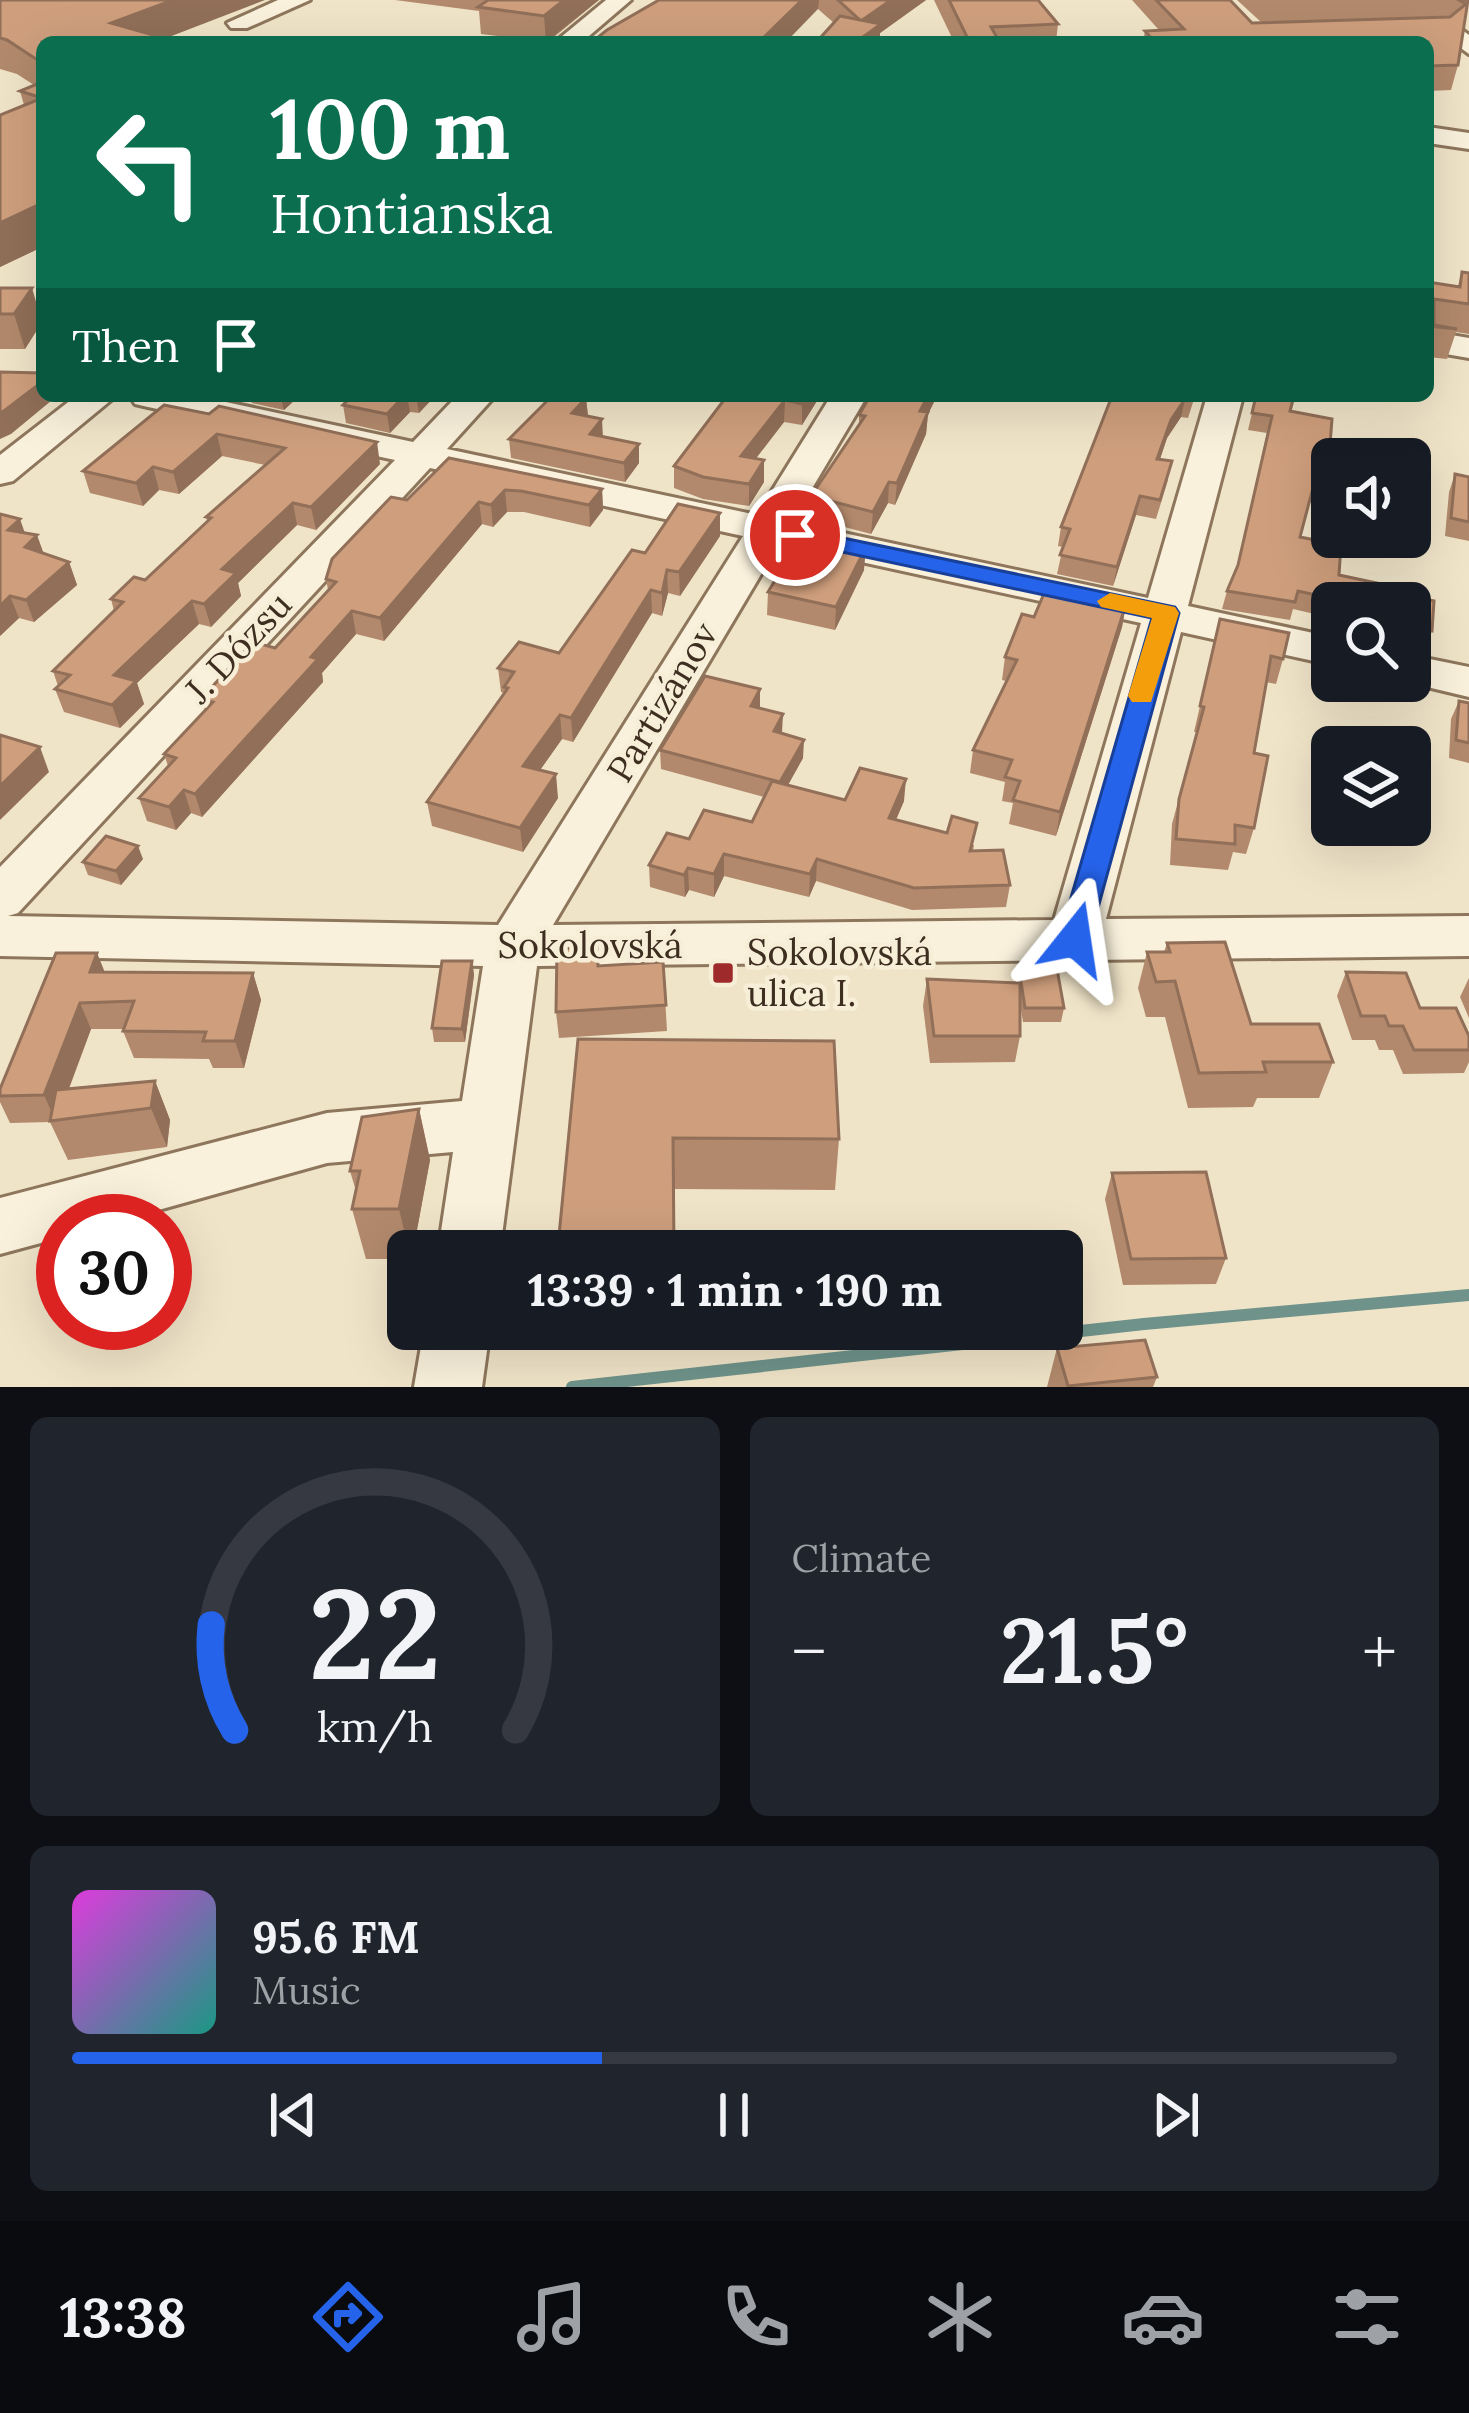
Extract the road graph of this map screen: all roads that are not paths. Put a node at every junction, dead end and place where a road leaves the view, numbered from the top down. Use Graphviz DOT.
graph roads {
  1 [pos="298,0"];
  2 [pos="620,0"];
  3 [pos="1406,0"];
  4 [pos="239,23"];
  5 [pos="1443,29"];
  6 [pos="1396,30"];
  7 [pos="575,36"];
  8 [pos="1469,47"];
  9 [pos="1434,136"];
  10 [pos="1469,141"];
  11 [pos="1434,342"];
  12 [pos="1469,348"];
  13 [pos="90,402"];
  14 [pos="177,402"];
  15 [pos="471,402"];
  16 [pos="845,402"];
  17 [pos="1223,402"];
  18 [pos="422,453"];
  19 [pos="0,473"];
  20 [pos="766,529"];
  21 [pos="1166,613"];
  22 [pos="1311,646"];
  23 [pos="1431,673"];
  24 [pos="1469,682"];
  25 [pos="0,899"];
  26 [pos="0,936"];
  27 [pos="1469,936"];
  28 [pos="1075,939"];
  29 [pos="513,946"];
  30 [pos="488,1124"];
  31 [pos="0,1226"];
  32 [pos="472,1230"];
  33 [pos="454,1350"];
  34 [pos="448,1387"];
  1 -- 4 [label="street"];
  2 -- 7 [label="street"];
  3 -- 5 [label="street"];
  5 -- 6 [label="street"];
  5 -- 8 [label="street"];
  9 -- 10 [label="street"];
  11 -- 12 [label="street"];
  13 -- 19 [label="street"];
  14 -- 18 [label="street"];
  15 -- 18 [label="street, J. Dózsu"];
  16 -- 20 [label="street, Partizánov"];
  17 -- 21 [label="street"];
  18 -- 20 [label="street"];
  18 -- 25 [label="street, J. Dózsu"];
  20 -- 21 [label="street"];
  20 -- 29 [label="street, Partizánov"];
  21 -- 22 [label="street"];
  21 -- 28 [label="street"];
  23 -- 24 [label="street"];
  26 -- 29 [label="street, Sokolovská"];
  27 -- 28 [label="street, Sokolovská"];
  28 -- 29 [label="street, Sokolovská"];
  29 -- 30 [label="street"];
  30 -- 31 [label="street"];
  30 -- 32 [label="street"];
  33 -- 34 [label="street"];
}
